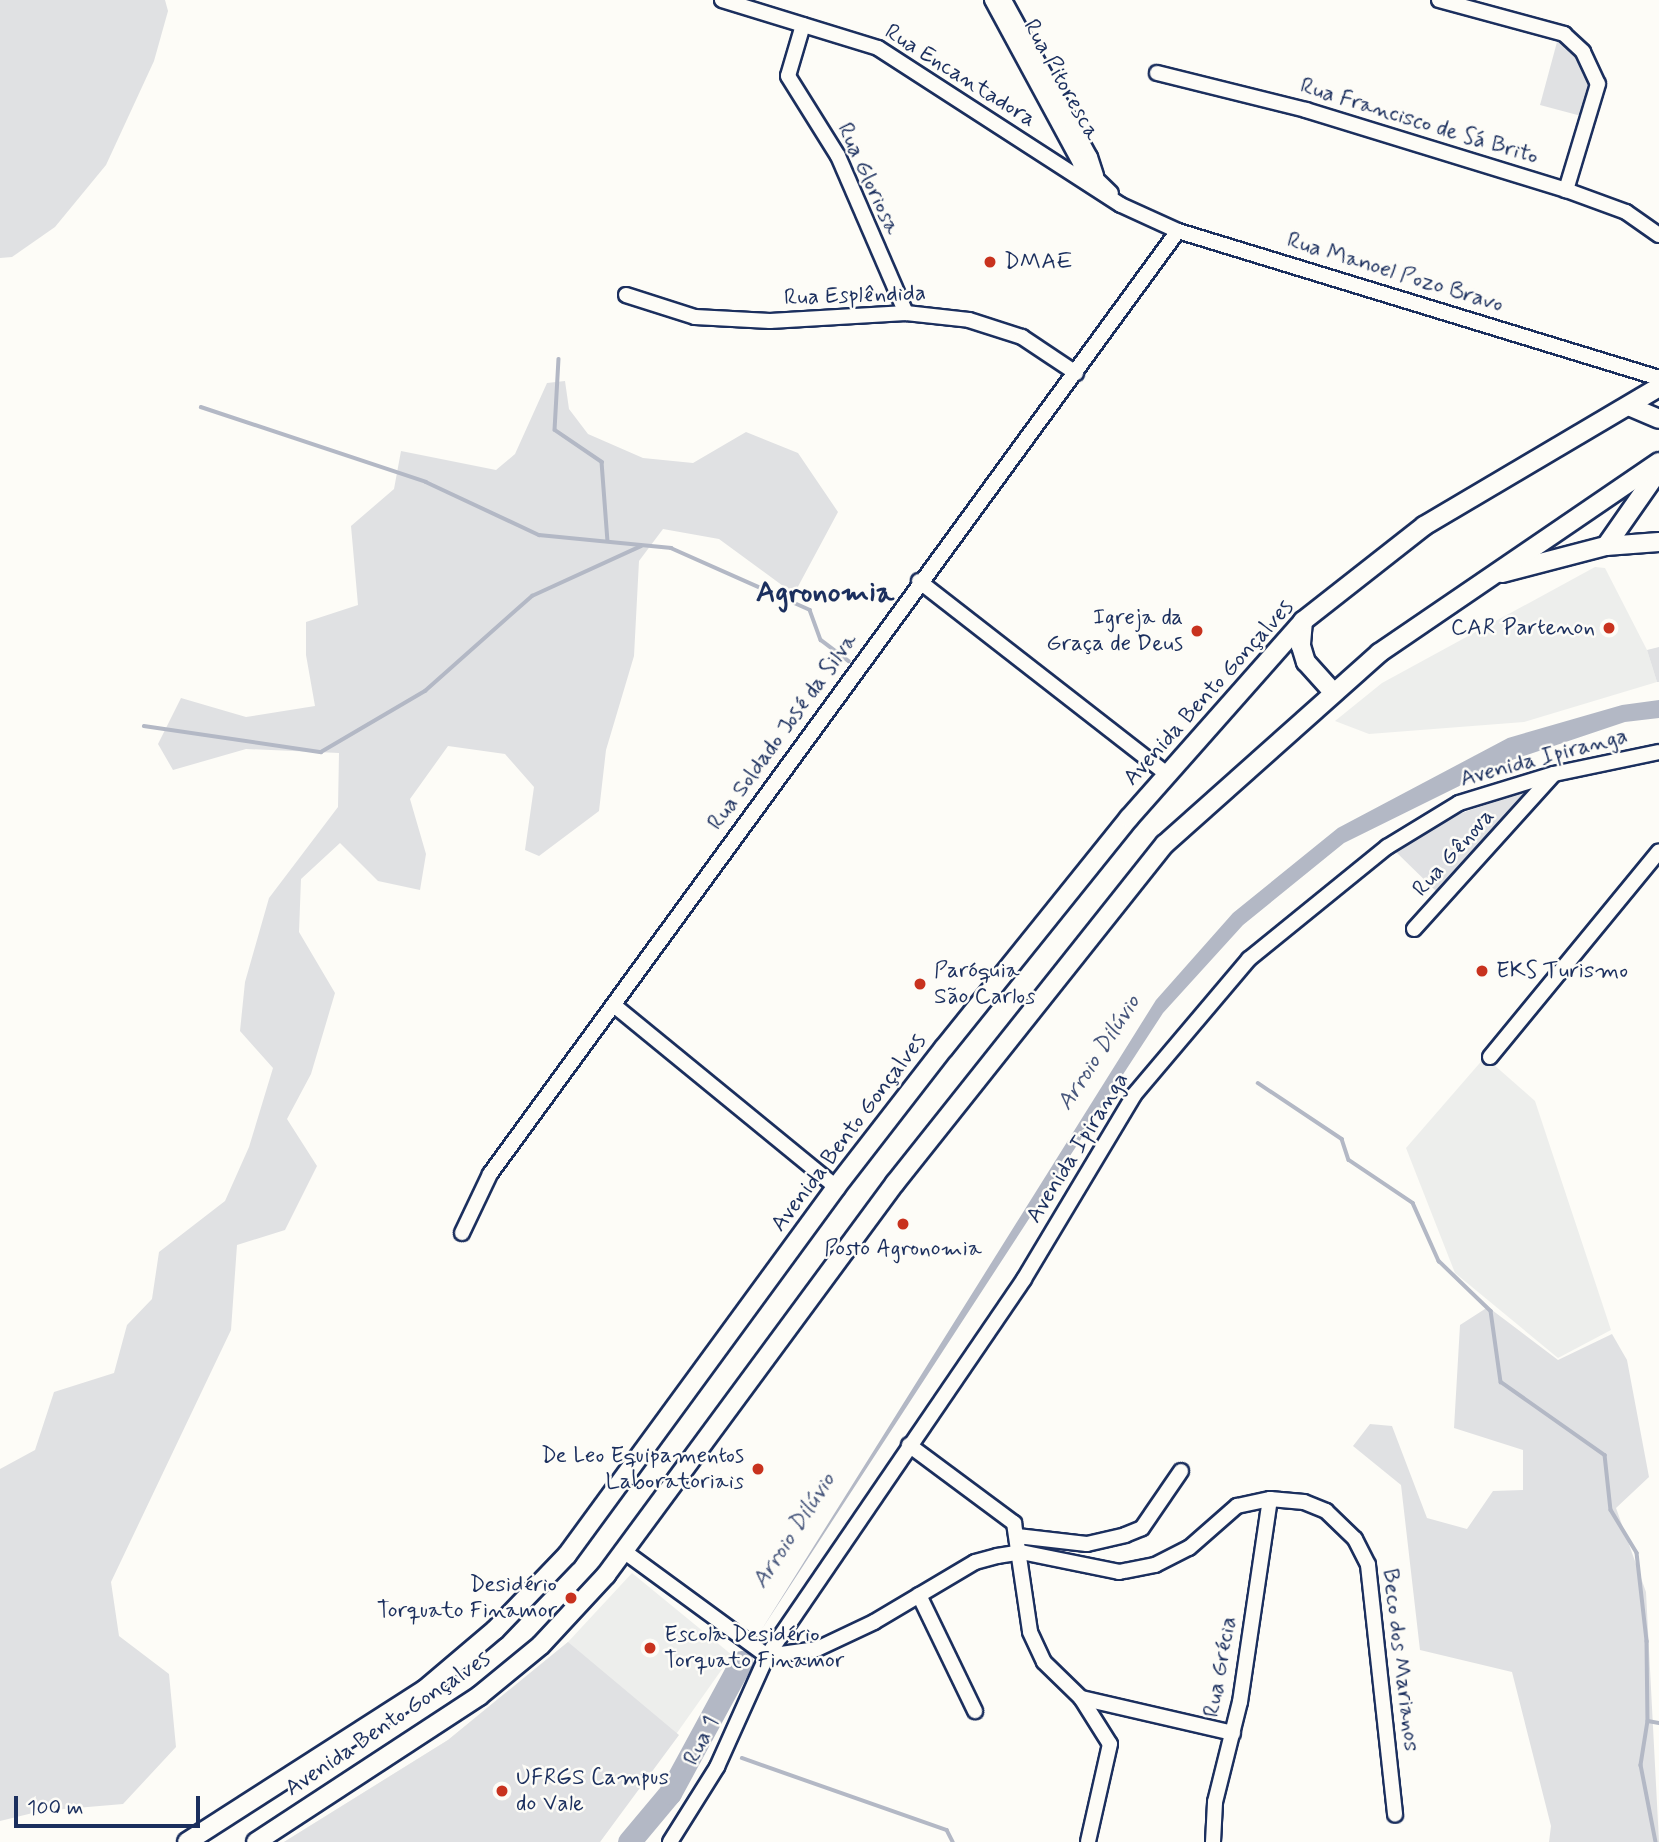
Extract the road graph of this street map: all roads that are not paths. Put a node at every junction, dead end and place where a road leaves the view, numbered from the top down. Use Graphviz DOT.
graph roads {
  1 [pos="722,0"];
  2 [pos="992,0"];
  3 [pos="1004,0"];
  4 [pos="1439,0"];
  5 [pos="803,25"];
  6 [pos="1157,73"];
  7 [pos="1097,177"];
  8 [pos="1566,190"];
  9 [pos="1121,205"];
  10 [pos="1178,231"];
  11 [pos="1659,235"];
  12 [pos="626,295"];
  13 [pos="906,313"];
  14 [pos="1076,373"];
  15 [pos="1659,378"];
  16 [pos="1659,387"];
  17 [pos="1631,407"];
  18 [pos="1659,419"];
  19 [pos="1659,462"];
  20 [pos="1659,470"];
  21 [pos="1659,542"];
  22 [pos="1606,546"];
  23 [pos="1485,578"];
  24 [pos="919,581"];
  25 [pos="1303,621"];
  26 [pos="1333,692"];
  27 [pos="1659,752"];
  28 [pos="1167,774"];
  29 [pos="1554,774"];
  30 [pos="1659,851"];
  31 [pos="1414,929"];
  32 [pos="615,1006"];
  33 [pos="1490,1056"];
  34 [pos="836,1187"];
  35 [pos="462,1233"];
  36 [pos="909,1445"];
  37 [pos="1181,1471"];
  38 [pos="1270,1499"];
  39 [pos="1017,1536"];
  40 [pos="625,1552"];
  41 [pos="1021,1552"];
  42 [pos="919,1595"];
  43 [pos="767,1656"];
  44 [pos="1081,1698"];
  45 [pos="975,1711"];
  46 [pos="1233,1732"];
  47 [pos="1395,1815"];
  48 [pos="187,1842"];
  49 [pos="256,1842"];
  50 [pos="670,1842"];
  51 [pos="1088,1842"];
  52 [pos="1213,1842"];
  1 -- 5 [label="street, Rua Encantadora"];
  2 -- 7 [label="street, Rua Pitoresca"];
  3 -- 7 [label="street, Rua Pitoresca"];
  4 -- 8 [label="street"];
  5 -- 9 [label="street, Rua Encantadora"];
  5 -- 13 [label="street, Rua Gloriosa"];
  6 -- 8 [label="street, Rua Francisco de Sá Brito"];
  7 -- 9 [label="street, Rua Pitoresca"];
  8 -- 11 [label="street, Rua Francisco de Sá Brito"];
  9 -- 10 [label="street, Rua Manoel Pozo Bravo"];
  10 -- 14 [label="street, Rua Soldado José da Silva"];
  10 -- 15 [label="street, Rua Manoel Pozo Bravo"];
  12 -- 13 [label="street, Rua Esplêndida"];
  13 -- 14 [label="street, Rua Esplêndida"];
  14 -- 24 [label="street, Rua Soldado José da Silva"];
  16 -- 17 [label="main road, Avenida Bento Gonçalves"];
  17 -- 18 [label="main road"];
  17 -- 25 [label="main road, Avenida Bento Gonçalves"];
  19 -- 23 [label="main road, Avenida Bento Gonçalves"];
  20 -- 22 [label="main road"];
  21 -- 22 [label="main road"];
  22 -- 23 [label="main road"];
  23 -- 26 [label="main road, Avenida Bento Gonçalves"];
  24 -- 28 [label="street"];
  24 -- 32 [label="street, Rua Soldado José da Silva"];
  25 -- 26 [label="main road"];
  25 -- 28 [label="main road, Avenida Bento Gonçalves"];
  26 -- 40 [label="main road, Avenida Bento Gonçalves"];
  27 -- 29 [label="street, Avenida Ipiranga"];
  28 -- 34 [label="main road, Avenida Bento Gonçalves"];
  29 -- 31 [label="street, Rua Gênova"];
  29 -- 36 [label="street, Avenida Ipiranga"];
  30 -- 33 [label="street"];
  32 -- 34 [label="street"];
  32 -- 35 [label="street, Rua Soldado José da Silva"];
  34 -- 48 [label="main road, Avenida Bento Gonçalves"];
  36 -- 39 [label="street"];
  36 -- 43 [label="street, Avenida Ipiranga"];
  37 -- 39 [label="street"];
  38 -- 41 [label="street, Beco dos Marianos"];
  38 -- 46 [label="street, Rua Grécia"];
  38 -- 47 [label="street, Beco dos Marianos"];
  39 -- 41 [label="street"];
  40 -- 43 [label="street"];
  40 -- 49 [label="main road, Avenida Bento Gonçalves"];
  41 -- 42 [label="street, Beco dos Marianos"];
  41 -- 44 [label="street"];
  42 -- 43 [label="street, Beco dos Marianos"];
  42 -- 45 [label="street"];
  43 -- 50 [label="street, Rua 1"];
  44 -- 46 [label="street"];
  44 -- 51 [label="street"];
  46 -- 52 [label="street, Rua Grécia"];
}
